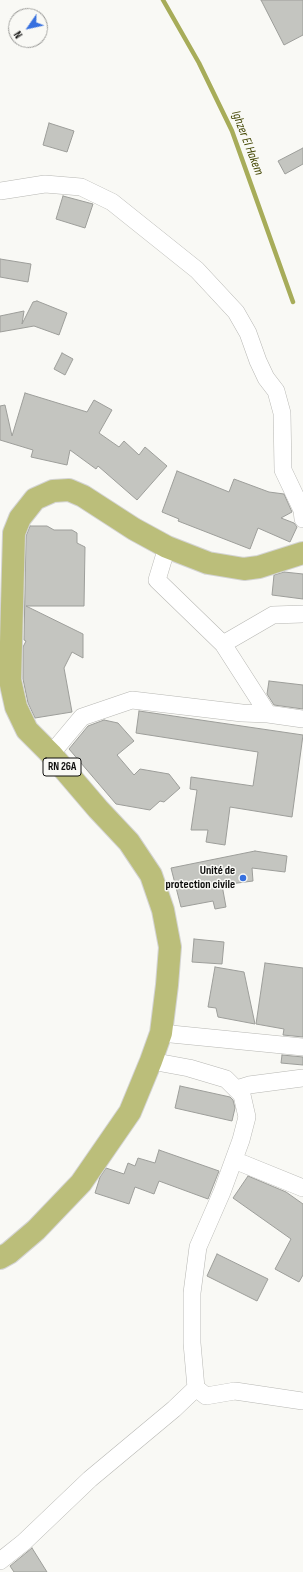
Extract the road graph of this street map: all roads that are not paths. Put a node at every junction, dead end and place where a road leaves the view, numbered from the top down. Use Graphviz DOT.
graph roads {
  1 [pos="0,191"];
  2 [pos="303,519"];
  3 [pos="167,547"];
  4 [pos="303,552"];
  5 [pos="303,614"];
  6 [pos="223,644"];
  7 [pos="268,714"];
  8 [pos="303,719"];
  9 [pos="51,754"];
  10 [pos="161,1033"];
  11 [pos="303,1047"];
  12 [pos="151,1061"];
  13 [pos="303,1078"];
  14 [pos="236,1089"];
  15 [pos="234,1160"];
  16 [pos="303,1188"];
  17 [pos="0,1258"];
  18 [pos="196,1388"];
  19 [pos="303,1401"];
  20 [pos="0,1561"];
  1 -- 2 [label="street"];
  3 -- 4 [label="main road, RN 26A"];
  3 -- 6 [label="street"];
  3 -- 9 [label="main road, RN 26A"];
  5 -- 6 [label="street"];
  6 -- 7 [label="street"];
  7 -- 8 [label="street"];
  7 -- 9 [label="street"];
  9 -- 10 [label="main road, RN 26A"];
  10 -- 11 [label="street"];
  10 -- 12 [label="main road, RN 26A"];
  12 -- 14 [label="street"];
  12 -- 17 [label="main road, RN 26A"];
  13 -- 14 [label="street"];
  14 -- 15 [label="street"];
  15 -- 16 [label="street"];
  15 -- 18 [label="street"];
  18 -- 19 [label="street"];
  18 -- 20 [label="street"];
}
